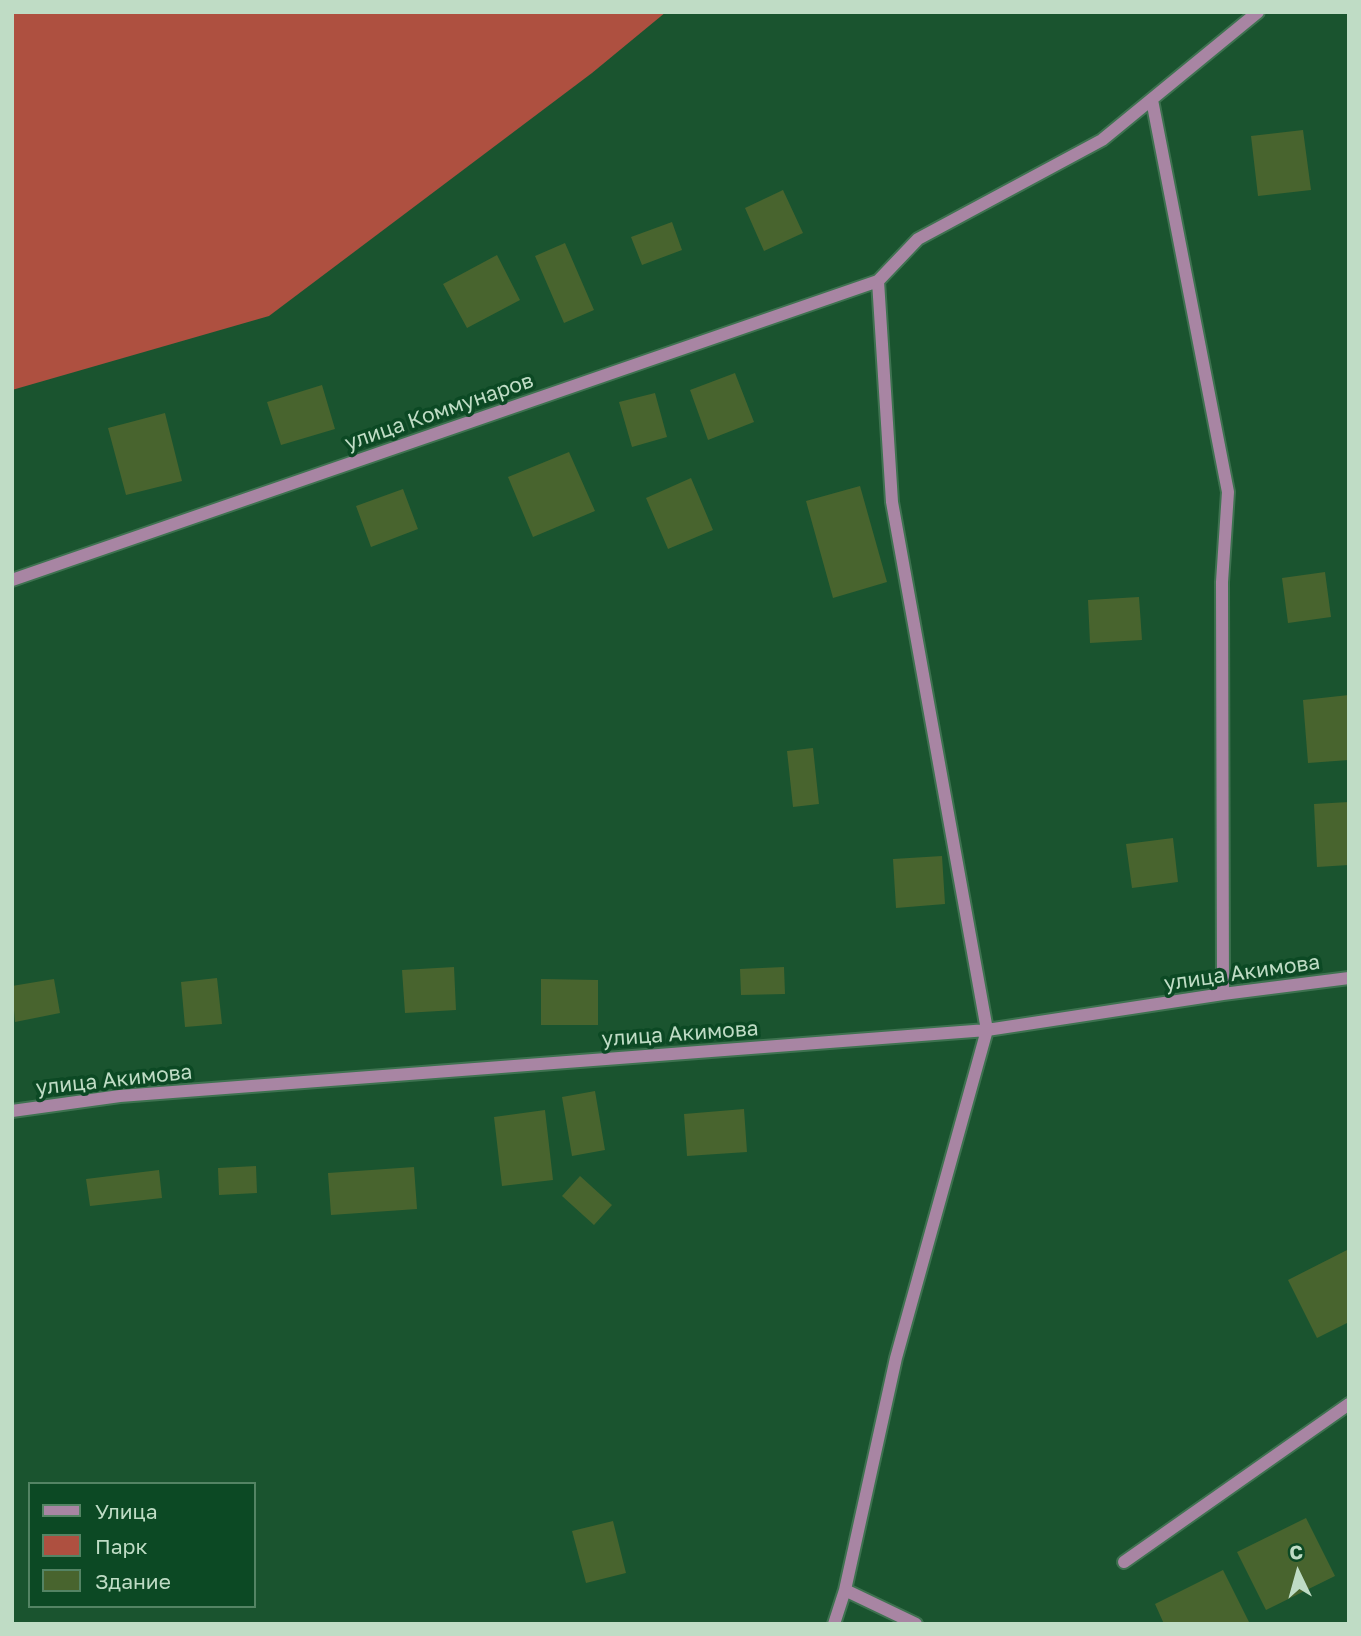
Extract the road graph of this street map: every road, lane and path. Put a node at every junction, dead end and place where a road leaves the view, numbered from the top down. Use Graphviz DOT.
graph roads {
  1 [pos="1258,12"];
  2 [pos="1152,100"];
  3 [pos="878,281"];
  4 [pos="12,580"];
  5 [pos="1349,978"];
  6 [pos="1223,994"];
  7 [pos="987,1030"];
  8 [pos="12,1111"];
  9 [pos="1349,1404"];
  10 [pos="1124,1562"];
  11 [pos="845,1590"];
  12 [pos="834,1624"];
  13 [pos="916,1624"];
  1 -- 2 [label="street"];
  2 -- 3 [label="street"];
  2 -- 6 [label="street"];
  3 -- 4 [label="street, улица Коммунаров"];
  3 -- 7 [label="street"];
  5 -- 6 [label="street, улица Акимова"];
  6 -- 7 [label="street, улица Акимова"];
  7 -- 8 [label="street, улица Акимова"];
  7 -- 11 [label="street"];
  9 -- 10 [label="street"];
  11 -- 12 [label="street"];
  11 -- 13 [label="street"];
}
